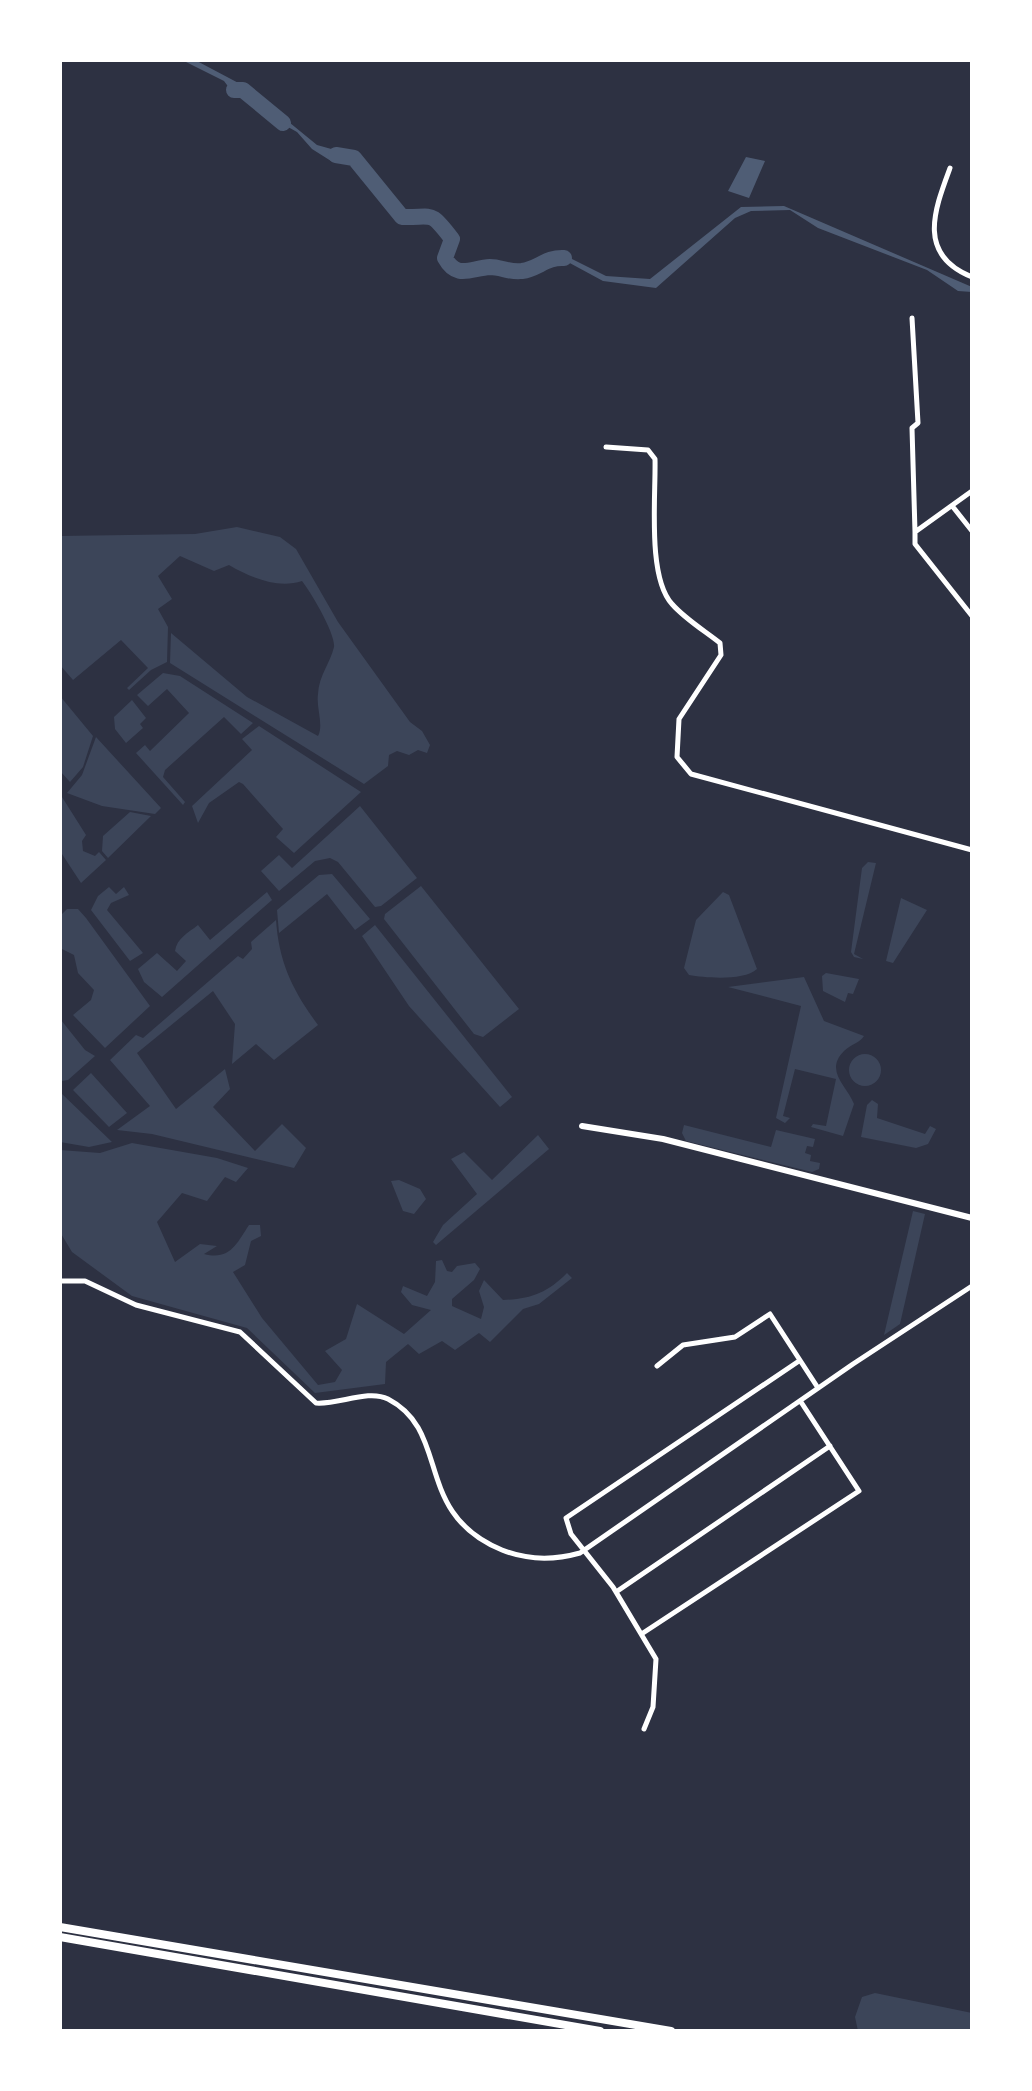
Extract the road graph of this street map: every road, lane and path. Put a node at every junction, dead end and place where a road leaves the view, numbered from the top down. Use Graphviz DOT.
graph roads {
  1 [pos="950,168"];
  2 [pos="972,277"];
  3 [pos="912,318"];
  4 [pos="606,447"];
  5 [pos="972,491"];
  6 [pos="953,507"];
  7 [pos="972,531"];
  8 [pos="915,532"];
  9 [pos="971,614"];
  10 [pos="972,850"];
  11 [pos="582,1126"];
  12 [pos="972,1218"];
  13 [pos="60,1281"];
  14 [pos="972,1286"];
  15 [pos="799,1361"];
  16 [pos="657,1366"];
  17 [pos="818,1388"];
  18 [pos="801,1402"];
  19 [pos="830,1446"];
  20 [pos="584,1550"];
  21 [pos="616,1592"];
  22 [pos="643,1633"];
  23 [pos="644,1729"];
  24 [pos="60,1927"];
  25 [pos="60,1937"];
  26 [pos="600,2031"];
  27 [pos="671,2031"];
  1 -- 2 [label="street"];
  3 -- 8 [label="street"];
  4 -- 10 [label="street"];
  5 -- 6 [label="street"];
  6 -- 7 [label="street"];
  6 -- 8 [label="street"];
  8 -- 9 [label="street"];
  11 -- 12 [label="street"];
  13 -- 20 [label="street"];
  14 -- 17 [label="street"];
  15 -- 16 [label="street"];
  15 -- 17 [label="street"];
  15 -- 20 [label="street"];
  17 -- 18 [label="street"];
  18 -- 19 [label="street"];
  18 -- 20 [label="street"];
  19 -- 21 [label="street"];
  19 -- 22 [label="street"];
  20 -- 21 [label="street"];
  21 -- 22 [label="street"];
  22 -- 23 [label="street"];
  24 -- 27 [label="highway"];
  25 -- 26 [label="highway"];
}
